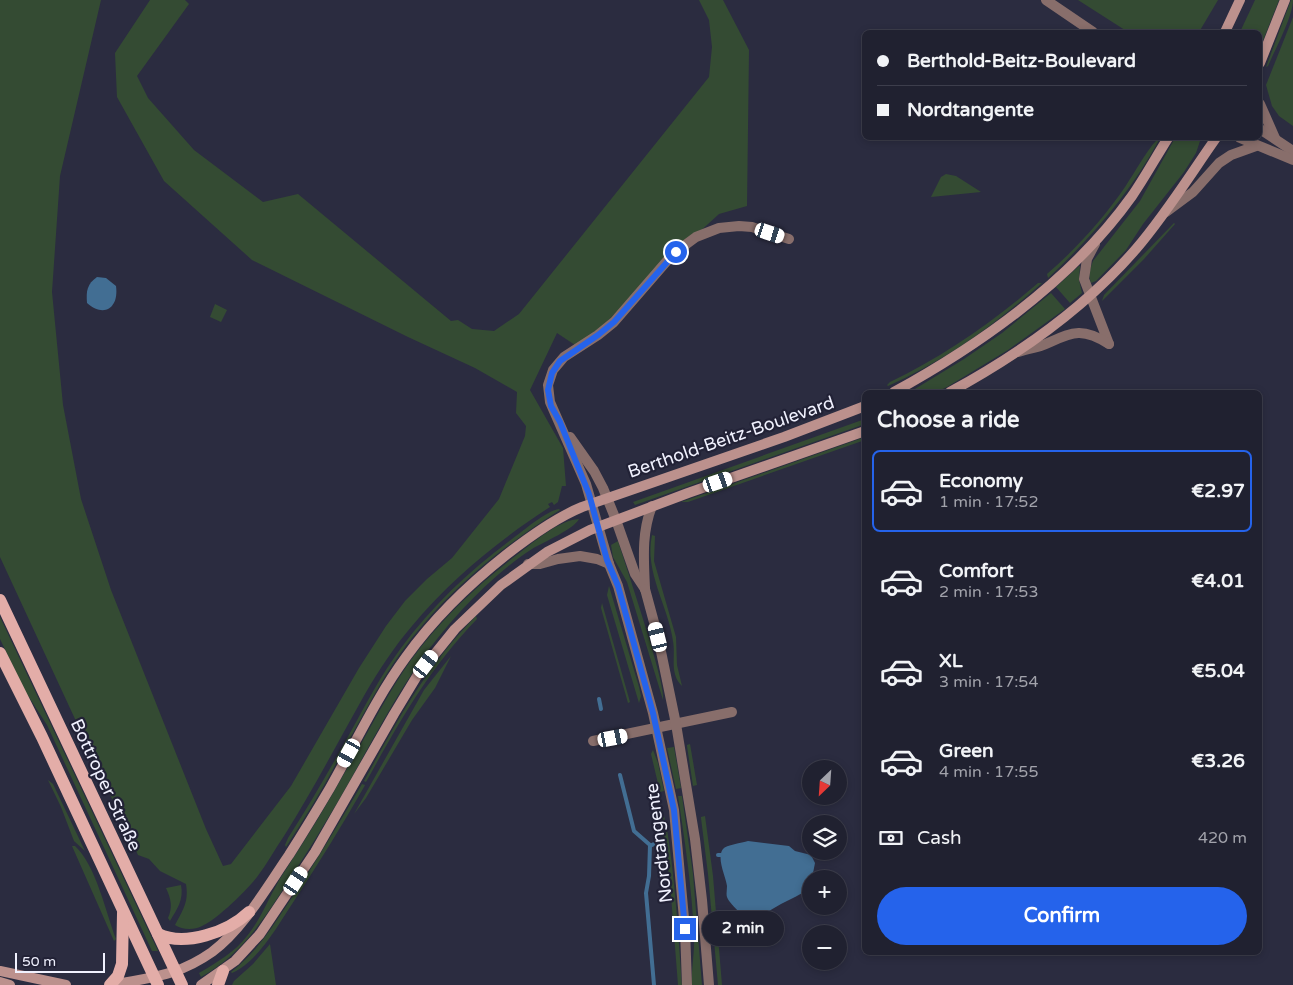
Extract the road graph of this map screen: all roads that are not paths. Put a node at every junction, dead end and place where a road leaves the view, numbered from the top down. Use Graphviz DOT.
graph roads {
  1 [pos="1046,0"];
  2 [pos="1240,0"];
  3 [pos="1285,0"];
  4 [pos="1090,30"];
  5 [pos="1226,30"];
  6 [pos="1262,58"];
  7 [pos="1262,108"];
  8 [pos="1262,130"];
  9 [pos="1276,139"];
  10 [pos="1166,140"];
  11 [pos="1215,140"];
  12 [pos="1244,140"];
  13 [pos="1256,146"];
  14 [pos="1293,151"];
  15 [pos="1293,160"];
  16 [pos="1163,215"];
  17 [pos="1107,226"];
  18 [pos="789,239"];
  19 [pos="1090,295"];
  20 [pos="1014,354"];
  21 [pos="898,390"];
  22 [pos="953,390"];
  23 [pos="862,407"];
  24 [pos="560,422"];
  25 [pos="862,432"];
  26 [pos="607,498"];
  27 [pos="592,503"];
  28 [pos="652,506"];
  29 [pos="616,520"];
  30 [pos="599,526"];
  31 [pos="609,564"];
  32 [pos="524,567"];
  33 [pos="645,589"];
  34 [pos="0,600"];
  35 [pos="0,653"];
  36 [pos="732,712"];
  37 [pos="676,724"];
  38 [pos="657,729"];
  39 [pos="593,741"];
  40 [pos="123,911"];
  41 [pos="250,912"];
  42 [pos="158,934"];
  43 [pos="0,971"];
  44 [pos="223,971"];
  45 [pos="176,972"];
  46 [pos="156,981"];
  47 [pos="0,982"];
  48 [pos="10,985"];
  49 [pos="66,985"];
  50 [pos="111,985"];
  51 [pos="182,985"];
  52 [pos="201,985"];
  53 [pos="218,985"];
  54 [pos="687,985"];
  55 [pos="709,985"];
  1 -- 4 [label="street"];
  2 -- 5 [label="main road"];
  3 -- 6 [label="main road"];
  7 -- 9 [label="street"];
  8 -- 9 [label="street"];
  9 -- 14 [label="street"];
  10 -- 17 [label="main road"];
  11 -- 16 [label="main road"];
  12 -- 13 [label="street"];
  13 -- 15 [label="street"];
  13 -- 16 [label="street"];
  16 -- 19 [label="main road"];
  17 -- 19 [label="street"];
  17 -- 21 [label="main road"];
  18 -- 24 [label="street"];
  19 -- 20 [label="main road"];
  19 -- 20 [label="street"];
  20 -- 22 [label="main road"];
  23 -- 26 [label="main road, Berthold-Beitz-Boulevard"];
  24 -- 26 [label="street"];
  24 -- 27 [label="street"];
  25 -- 28 [label="main road"];
  26 -- 27 [label="main road, Berthold-Beitz-Boulevard"];
  26 -- 29 [label="street"];
  27 -- 30 [label="street"];
  27 -- 41 [label="main road, Berthold-Beitz-Boulevard"];
  28 -- 29 [label="main road"];
  28 -- 33 [label="street, Nordtangente"];
  29 -- 30 [label="main road"];
  29 -- 33 [label="street, Nordtangente"];
  30 -- 31 [label="street, Nordtangente"];
  30 -- 32 [label="main road"];
  31 -- 32 [label="street"];
  31 -- 38 [label="street, Nordtangente"];
  32 -- 44 [label="main road"];
  33 -- 37 [label="street, Nordtangente"];
  34 -- 42 [label="main road, Bottroper Straße"];
  35 -- 40 [label="main road"];
  36 -- 37 [label="street"];
  37 -- 38 [label="street"];
  37 -- 55 [label="street, Nordtangente"];
  38 -- 39 [label="street"];
  38 -- 54 [label="street, Nordtangente"];
  40 -- 46 [label="main road"];
  40 -- 50 [label="main road"];
  41 -- 42 [label="main road"];
  41 -- 45 [label="main road, Berthold-Beitz-Boulevard"];
  42 -- 45 [label="main road, Bottroper Straße"];
  43 -- 49 [label="main road"];
  44 -- 52 [label="main road"];
  44 -- 53 [label="main road"];
  45 -- 46 [label="main road, Berthold-Beitz-Boulevard"];
  45 -- 51 [label="main road, Bottroper Straße"];
  46 -- 50 [label="main road, Berthold-Beitz-Boulevard"];
  47 -- 48 [label="main road"];
}
